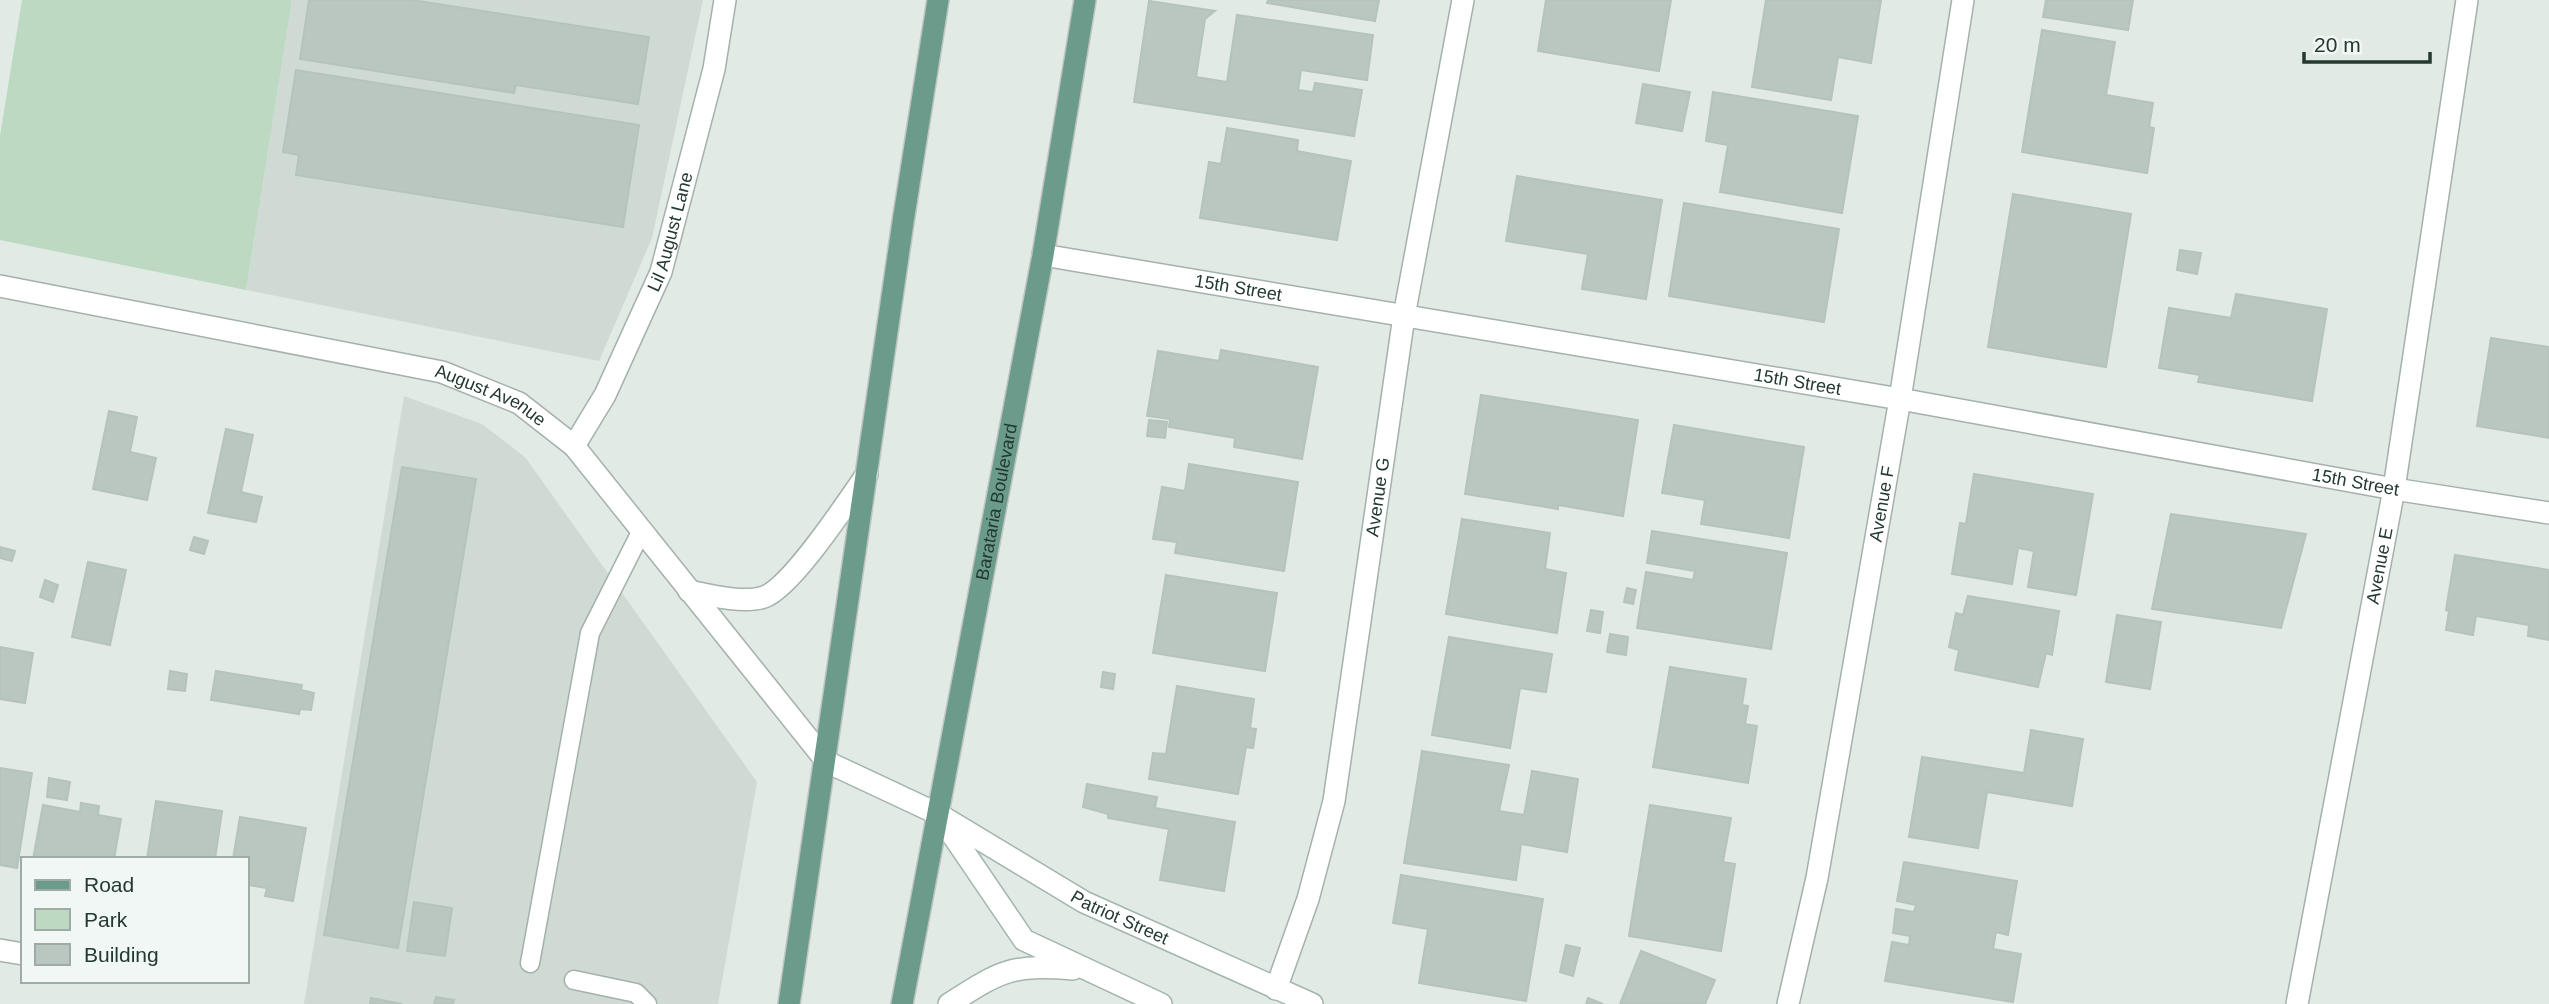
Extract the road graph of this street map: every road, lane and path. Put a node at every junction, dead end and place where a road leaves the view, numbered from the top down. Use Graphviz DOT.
graph roads {
  1 [pos="725,0"];
  2 [pos="939,0"];
  3 [pos="1084,0"];
  4 [pos="1463,0"];
  5 [pos="1963,0"];
  6 [pos="2467,0"];
  7 [pos="1043,255"];
  8 [pos="0,285"];
  9 [pos="1404,316"];
  10 [pos="1900,399"];
  11 [pos="574,446"];
  12 [pos="867,474"];
  13 [pos="2394,489"];
  14 [pos="2549,513"];
  15 [pos="641,532"];
  16 [pos="689,591"];
  17 [pos="827,762"];
  18 [pos="938,814"];
  19 [pos="0,950"];
  20 [pos="21,954"];
  21 [pos="530,963"];
  22 [pos="1090,971"];
  23 [pos="574,980"];
  24 [pos="1276,989"];
  25 [pos="647,1004"];
  26 [pos="789,1004"];
  27 [pos="902,1004"];
  28 [pos="949,1004"];
  29 [pos="1161,1004"];
  30 [pos="1312,1004"];
  31 [pos="1788,1004"];
  32 [pos="2297,1004"];
  1 -- 11 [label="street, Lil August Lane"];
  2 -- 12 [label="main road"];
  3 -- 7 [label="main road, Barataria Boulevard"];
  4 -- 9 [label="street, Avenue G"];
  5 -- 10 [label="street, Avenue F"];
  6 -- 13 [label="street, Avenue E"];
  7 -- 9 [label="street, 15th Street"];
  7 -- 18 [label="main road, Barataria Boulevard"];
  8 -- 11 [label="street, August Avenue"];
  9 -- 10 [label="street, 15th Street"];
  9 -- 24 [label="street, Avenue G"];
  10 -- 13 [label="street, 15th Street"];
  10 -- 31 [label="street, Avenue F"];
  11 -- 15 [label="street, August Avenue"];
  12 -- 16 [label="street"];
  12 -- 17 [label="main road"];
  13 -- 14 [label="street, 15th Street"];
  13 -- 32 [label="street, Avenue E"];
  15 -- 16 [label="street, August Avenue"];
  15 -- 21 [label="lane"];
  16 -- 17 [label="street, August Avenue"];
  17 -- 18 [label="street, Patriot Street"];
  17 -- 26 [label="main road"];
  18 -- 22 [label="street"];
  18 -- 24 [label="street, Patriot Street"];
  18 -- 27 [label="main road, Barataria Boulevard"];
  19 -- 20 [label="street"];
  22 -- 28 [label="street"];
  22 -- 29 [label="street"];
  23 -- 25 [label="lane"];
  24 -- 30 [label="street, Patriot Street"];
}
